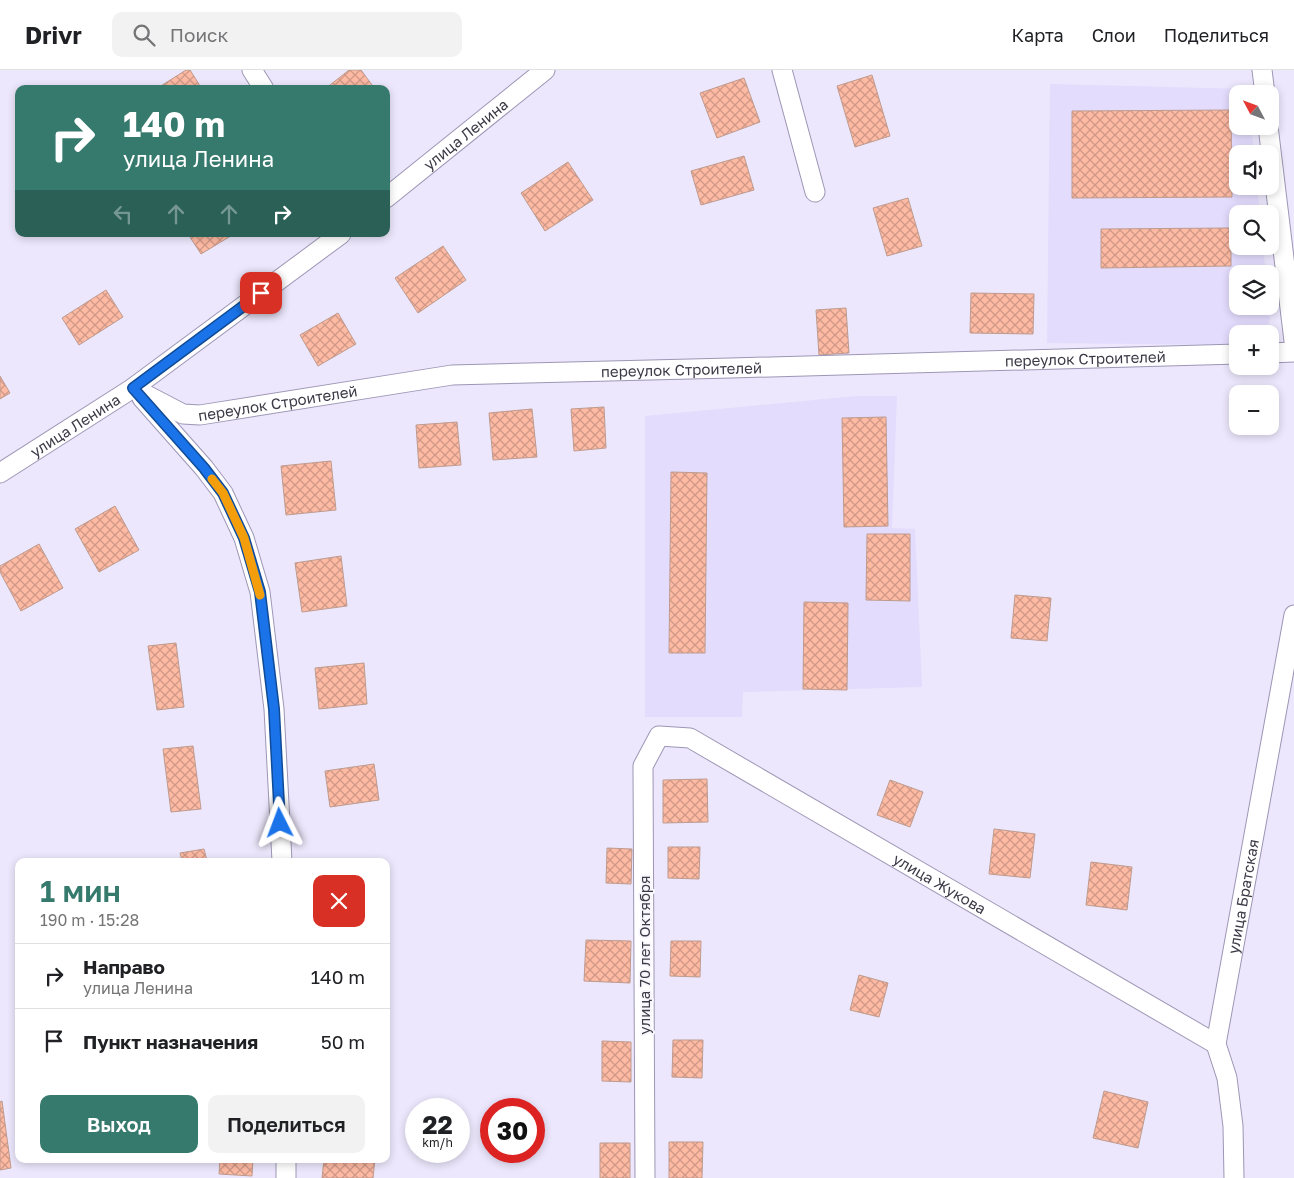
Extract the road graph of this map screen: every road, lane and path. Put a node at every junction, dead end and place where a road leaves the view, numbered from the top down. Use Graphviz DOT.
graph roads {
  1 [pos="252,70"];
  2 [pos="545,70"];
  3 [pos="782,70"];
  4 [pos="1262,70"];
  5 [pos="261,85"];
  6 [pos="1263,85"];
  7 [pos="1269,135"];
  8 [pos="815,192"];
  9 [pos="390,195"];
  10 [pos="337,237"];
  11 [pos="1294,341"];
  12 [pos="1294,352"];
  13 [pos="1279,353"];
  14 [pos="1229,354"];
  15 [pos="133,388"];
  16 [pos="0,473"];
  17 [pos="1294,615"];
  18 [pos="659,736"];
  19 [pos="282,858"];
  20 [pos="1216,1044"];
  21 [pos="286,1163"];
  22 [pos="286,1178"];
  23 [pos="645,1178"];
  24 [pos="1234,1178"];
  1 -- 5 [label="street"];
  2 -- 9 [label="street, улица Ленина"];
  3 -- 8 [label="street"];
  4 -- 6 [label="street"];
  7 -- 11 [label="street"];
  10 -- 15 [label="street, улица Ленина"];
  12 -- 13 [label="street"];
  14 -- 15 [label="street, переулок Строителей"];
  15 -- 16 [label="street, улица Ленина"];
  15 -- 19 [label="street"];
  17 -- 20 [label="street, улица Братская"];
  18 -- 20 [label="street, улица Жукова"];
  18 -- 23 [label="street, улица 70 лет Октября"];
  20 -- 24 [label="street, улица Братская"];
  21 -- 22 [label="street"];
}
